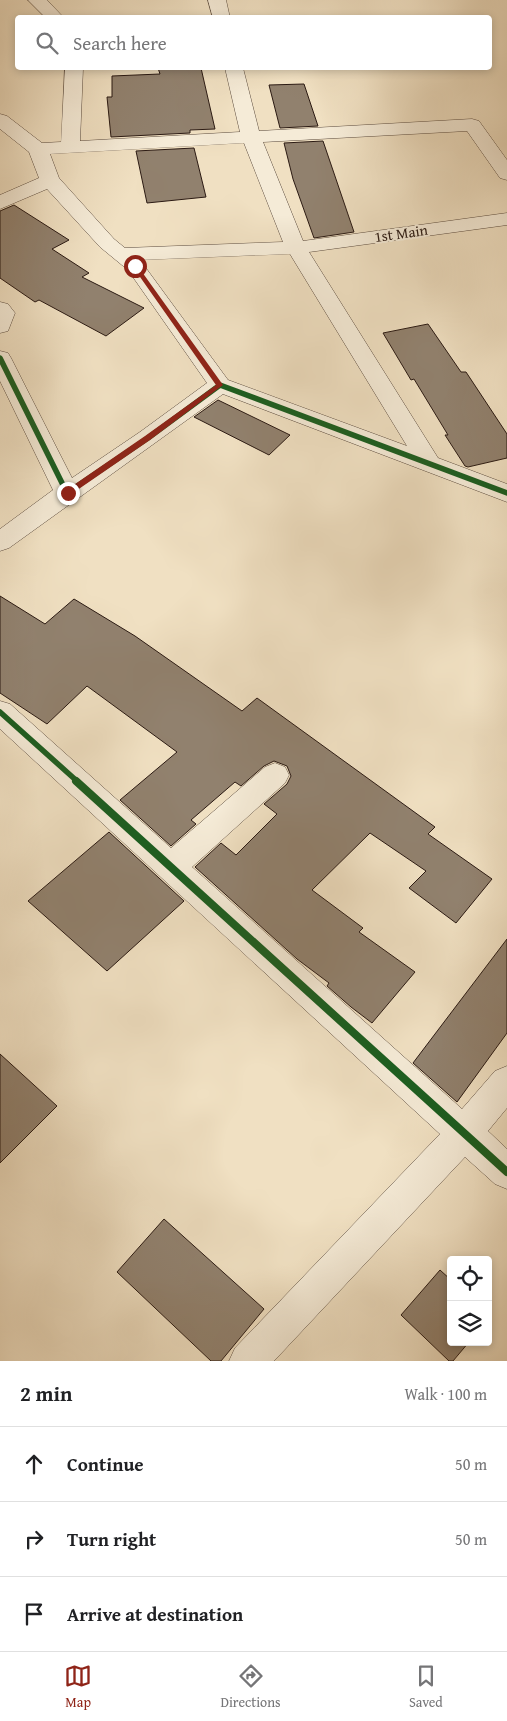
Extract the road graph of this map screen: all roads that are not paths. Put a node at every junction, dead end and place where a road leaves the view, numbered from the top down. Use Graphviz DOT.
graph roads {
  1 [pos="37,0"];
  2 [pos="218,0"];
  3 [pos="53,15"];
  4 [pos="221,15"];
  5 [pos="74,70"];
  6 [pos="235,70"];
  7 [pos="0,120"];
  8 [pos="252,138"];
  9 [pos="70,148"];
  10 [pos="38,149"];
  11 [pos="507,174"];
  12 [pos="50,180"];
  13 [pos="0,203"];
  14 [pos="507,219"];
  15 [pos="296,248"];
  16 [pos="120,254"];
  17 [pos="0,309"];
  18 [pos="0,326"];
  19 [pos="0,358"];
  20 [pos="220,385"];
  21 [pos="429,463"];
  22 [pos="68,493"];
  23 [pos="507,493"];
  24 [pos="0,542"];
  25 [pos="0,712"];
  26 [pos="275,775"];
  27 [pos="171,867"];
  28 [pos="507,1082"];
  29 [pos="464,1133"];
  30 [pos="507,1172"];
  31 [pos="248,1361"];
  1 -- 3 [label="street"];
  2 -- 4 [label="street"];
  5 -- 9 [label="street"];
  6 -- 8 [label="street"];
  7 -- 10 [label="street"];
  8 -- 9 [label="street"];
  8 -- 11 [label="street"];
  8 -- 15 [label="street"];
  9 -- 10 [label="street"];
  10 -- 12 [label="street"];
  12 -- 13 [label="street"];
  12 -- 16 [label="street"];
  14 -- 15 [label="street, 1st Main"];
  15 -- 16 [label="street, 1st Main"];
  15 -- 21 [label="street"];
  16 -- 20 [label="street"];
  17 -- 18 [label="street"];
  19 -- 22 [label="street"];
  20 -- 21 [label="street"];
  20 -- 22 [label="street"];
  21 -- 23 [label="street"];
  22 -- 24 [label="street"];
  25 -- 27 [label="street"];
  26 -- 27 [label="street"];
  27 -- 29 [label="street"];
  28 -- 29 [label="street"];
  29 -- 30 [label="street"];
  29 -- 31 [label="street"];
}
